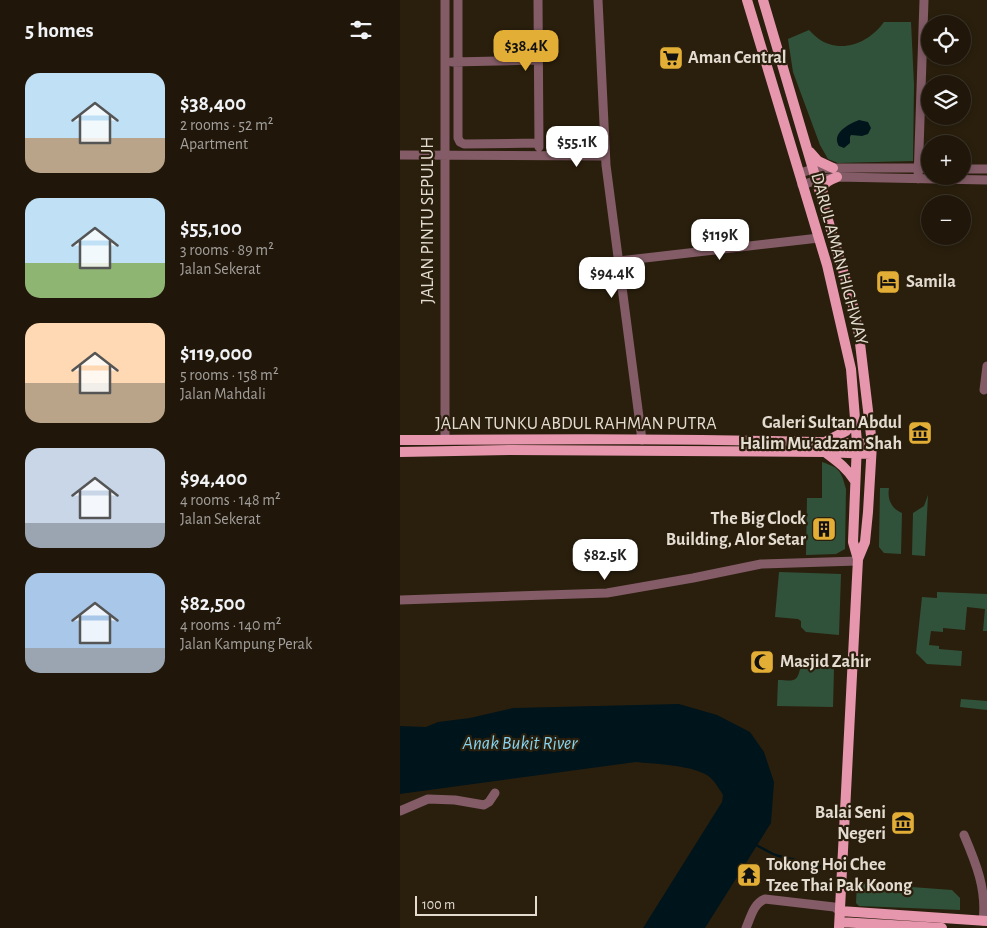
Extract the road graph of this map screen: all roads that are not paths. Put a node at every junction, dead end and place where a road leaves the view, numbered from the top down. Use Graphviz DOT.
graph roads {
  1 [pos="444,0"];
  2 [pos="458,0"];
  3 [pos="538,0"];
  4 [pos="598,0"];
  5 [pos="747,0"];
  6 [pos="763,0"];
  7 [pos="924,0"];
  8 [pos="538,60"];
  9 [pos="444,62"];
  10 [pos="458,62"];
  11 [pos="539,143"];
  12 [pos="807,146"];
  13 [pos="444,154"];
  14 [pos="400,155"];
  15 [pos="544,155"];
  16 [pos="605,156"];
  17 [pos="813,168"];
  18 [pos="918,168"];
  19 [pos="971,169"];
  20 [pos="987,169"];
  21 [pos="835,172"];
  22 [pos="800,173"];
  23 [pos="918,179"];
  24 [pos="817,180"];
  25 [pos="987,180"];
  26 [pos="802,185"];
  27 [pos="826,213"];
  28 [pos="819,238"];
  29 [pos="619,261"];
  30 [pos="987,366"];
  31 [pos="984,390"];
  32 [pos="856,419"];
  33 [pos="445,439"];
  34 [pos="400,440"];
  35 [pos="642,440"];
  36 [pos="825,447"];
  37 [pos="857,448"];
  38 [pos="871,449"];
  39 [pos="400,452"];
  40 [pos="855,482"];
  41 [pos="858,560"];
  42 [pos="400,600"];
  43 [pos="495,793"];
  44 [pos="400,811"];
  45 [pos="964,835"];
  46 [pos="840,920"];
  47 [pos="985,921"];
  48 [pos="746,928"];
  49 [pos="942,928"];
  1 -- 9 [label="street, JALAN PINTU SEPULUH"];
  2 -- 10 [label="street"];
  3 -- 8 [label="street"];
  4 -- 16 [label="street"];
  5 -- 22 [label="main road, DARUL AMAN HIGHWAY"];
  6 -- 12 [label="main road, DARUL AMAN HIGHWAY"];
  7 -- 18 [label="street"];
  8 -- 10 [label="street"];
  8 -- 11 [label="street"];
  9 -- 10 [label="street"];
  9 -- 13 [label="street, JALAN PINTU SEPULUH"];
  10 -- 11 [label="street"];
  11 -- 15 [label="street"];
  12 -- 17 [label="main road, DARUL AMAN HIGHWAY"];
  12 -- 21 [label="main road"];
  13 -- 14 [label="street"];
  13 -- 15 [label="street"];
  13 -- 33 [label="street, JALAN PINTU SEPULUH"];
  15 -- 16 [label="street"];
  16 -- 29 [label="street"];
  17 -- 21 [label="street"];
  17 -- 22 [label="street"];
  17 -- 24 [label="main road, DARUL AMAN HIGHWAY"];
  18 -- 21 [label="street"];
  18 -- 23 [label="street"];
  19 -- 20 [label="street"];
  21 -- 23 [label="street"];
  21 -- 24 [label="street"];
  21 -- 27 [label="main road"];
  22 -- 26 [label="main road, DARUL AMAN HIGHWAY"];
  23 -- 25 [label="street"];
  24 -- 26 [label="street"];
  24 -- 27 [label="main road, DARUL AMAN HIGHWAY"];
  26 -- 28 [label="main road, DARUL AMAN HIGHWAY"];
  27 -- 38 [label="main road, DARUL AMAN HIGHWAY"];
  28 -- 29 [label="street"];
  28 -- 32 [label="main road, DARUL AMAN HIGHWAY"];
  29 -- 35 [label="street"];
  30 -- 31 [label="street"];
  32 -- 36 [label="main road"];
  32 -- 37 [label="main road, DARUL AMAN HIGHWAY"];
  33 -- 34 [label="main road, JALAN TUNKU ABDUL RAHMAN PUTRA"];
  33 -- 35 [label="main road, JALAN TUNKU ABDUL RAHMAN PUTRA"];
  35 -- 36 [label="main road, JALAN TUNKU ABDUL RAHMAN PUTRA"];
  36 -- 37 [label="main road, JALAN TUNKU ABDUL RAHMAN PUTRA"];
  36 -- 39 [label="main road, JALAN TUNKU ABDUL RAHMAN PUTRA"];
  36 -- 40 [label="main road"];
  37 -- 38 [label="main road, JALAN TUNKU ABDUL RAHMAN PUTRA"];
  37 -- 40 [label="main road, DARUL AMAN HIGHWAY"];
  38 -- 41 [label="main road, DARUL AMAN HIGHWAY"];
  40 -- 41 [label="main road, DARUL AMAN HIGHWAY"];
  41 -- 42 [label="street"];
  41 -- 46 [label="main road"];
  43 -- 44 [label="street"];
  45 -- 47 [label="street"];
  46 -- 47 [label="main road"];
  46 -- 48 [label="street"];
  46 -- 49 [label="main road"];
}
